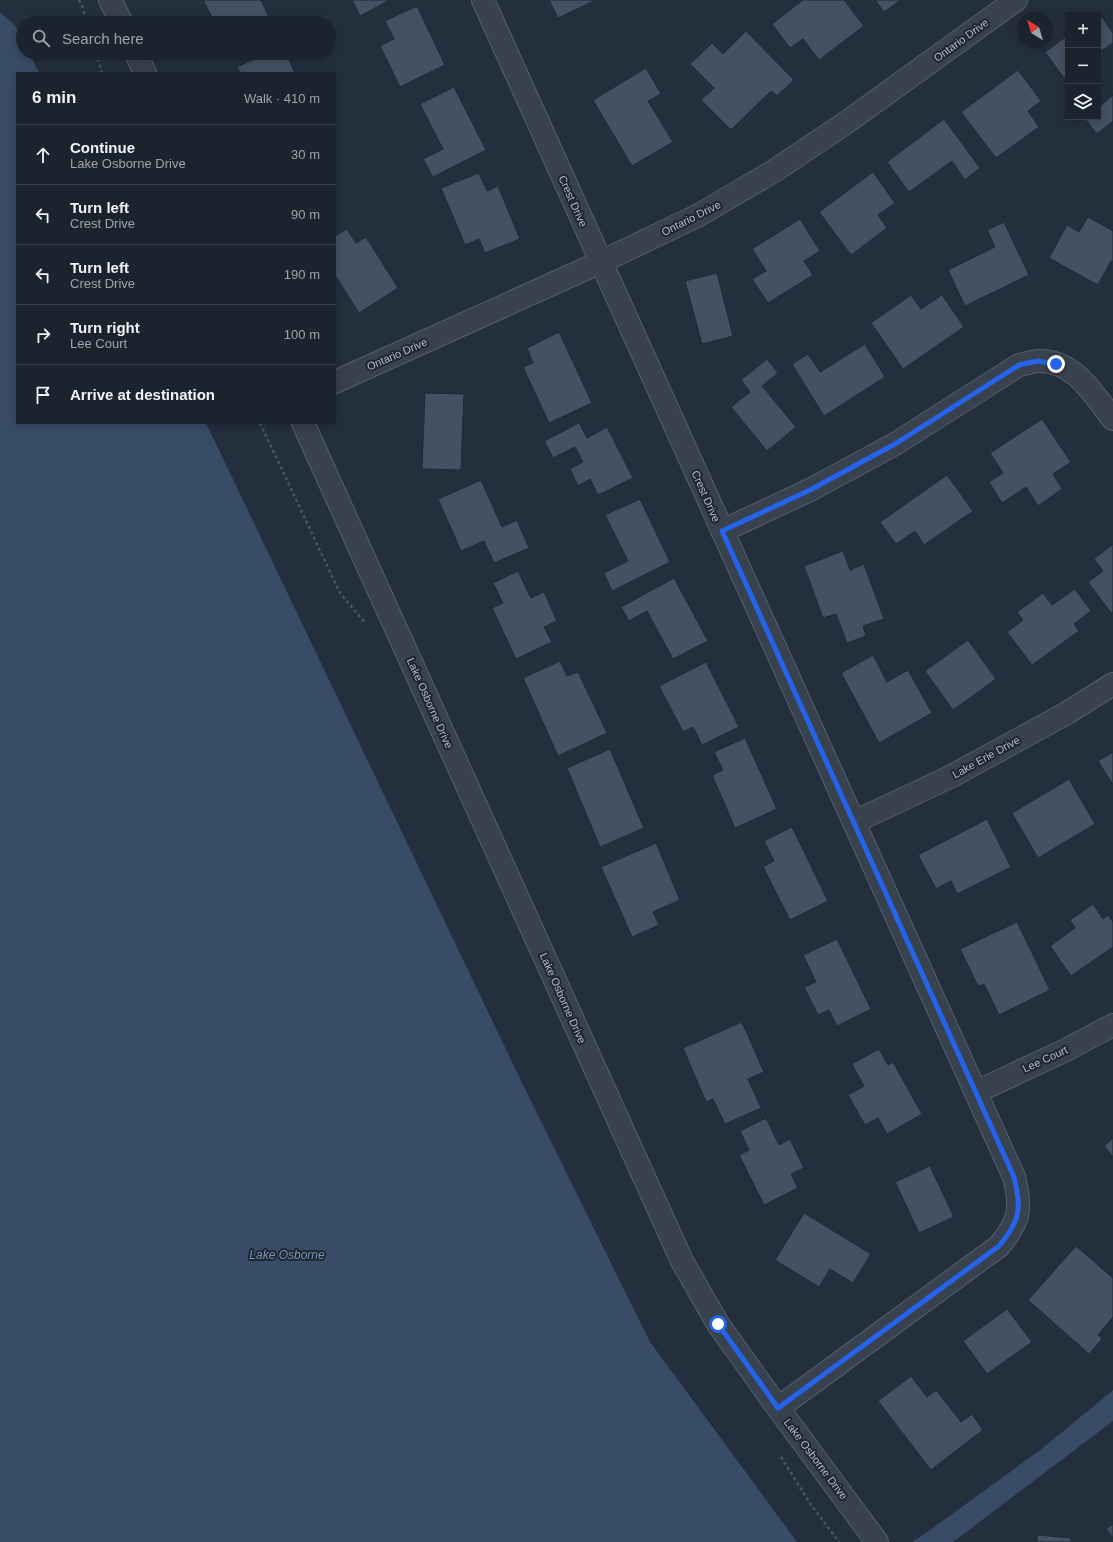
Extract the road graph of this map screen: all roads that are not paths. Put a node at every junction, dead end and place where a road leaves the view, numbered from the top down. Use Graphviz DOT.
graph roads {
  1 [pos="110,0"];
  2 [pos="483,0"];
  3 [pos="1016,0"];
  4 [pos="118,16"];
  5 [pos="139,60"];
  6 [pos="145,72"];
  7 [pos="601,262"];
  8 [pos="336,382"];
  9 [pos="1113,419"];
  10 [pos="304,424"];
  11 [pos="722,531"];
  12 [pos="1113,684"];
  13 [pos="854,822"];
  14 [pos="1113,1025"];
  15 [pos="976,1092"];
  16 [pos="778,1408"];
  17 [pos="877,1542"];
  1 -- 4 [label="street"];
  2 -- 7 [label="street, Crest Drive"];
  3 -- 7 [label="street, Ontario Drive"];
  5 -- 6 [label="street"];
  7 -- 8 [label="street, Ontario Drive"];
  7 -- 11 [label="street, Crest Drive"];
  9 -- 11 [label="street"];
  10 -- 16 [label="street, Lake Osborne Drive"];
  11 -- 13 [label="street, Crest Drive"];
  12 -- 13 [label="street, Lake Erie Drive"];
  13 -- 15 [label="street, Crest Drive"];
  14 -- 15 [label="street, Lee Court"];
  15 -- 16 [label="street, Crest Drive"];
  16 -- 17 [label="street, Lake Osborne Drive"];
}
